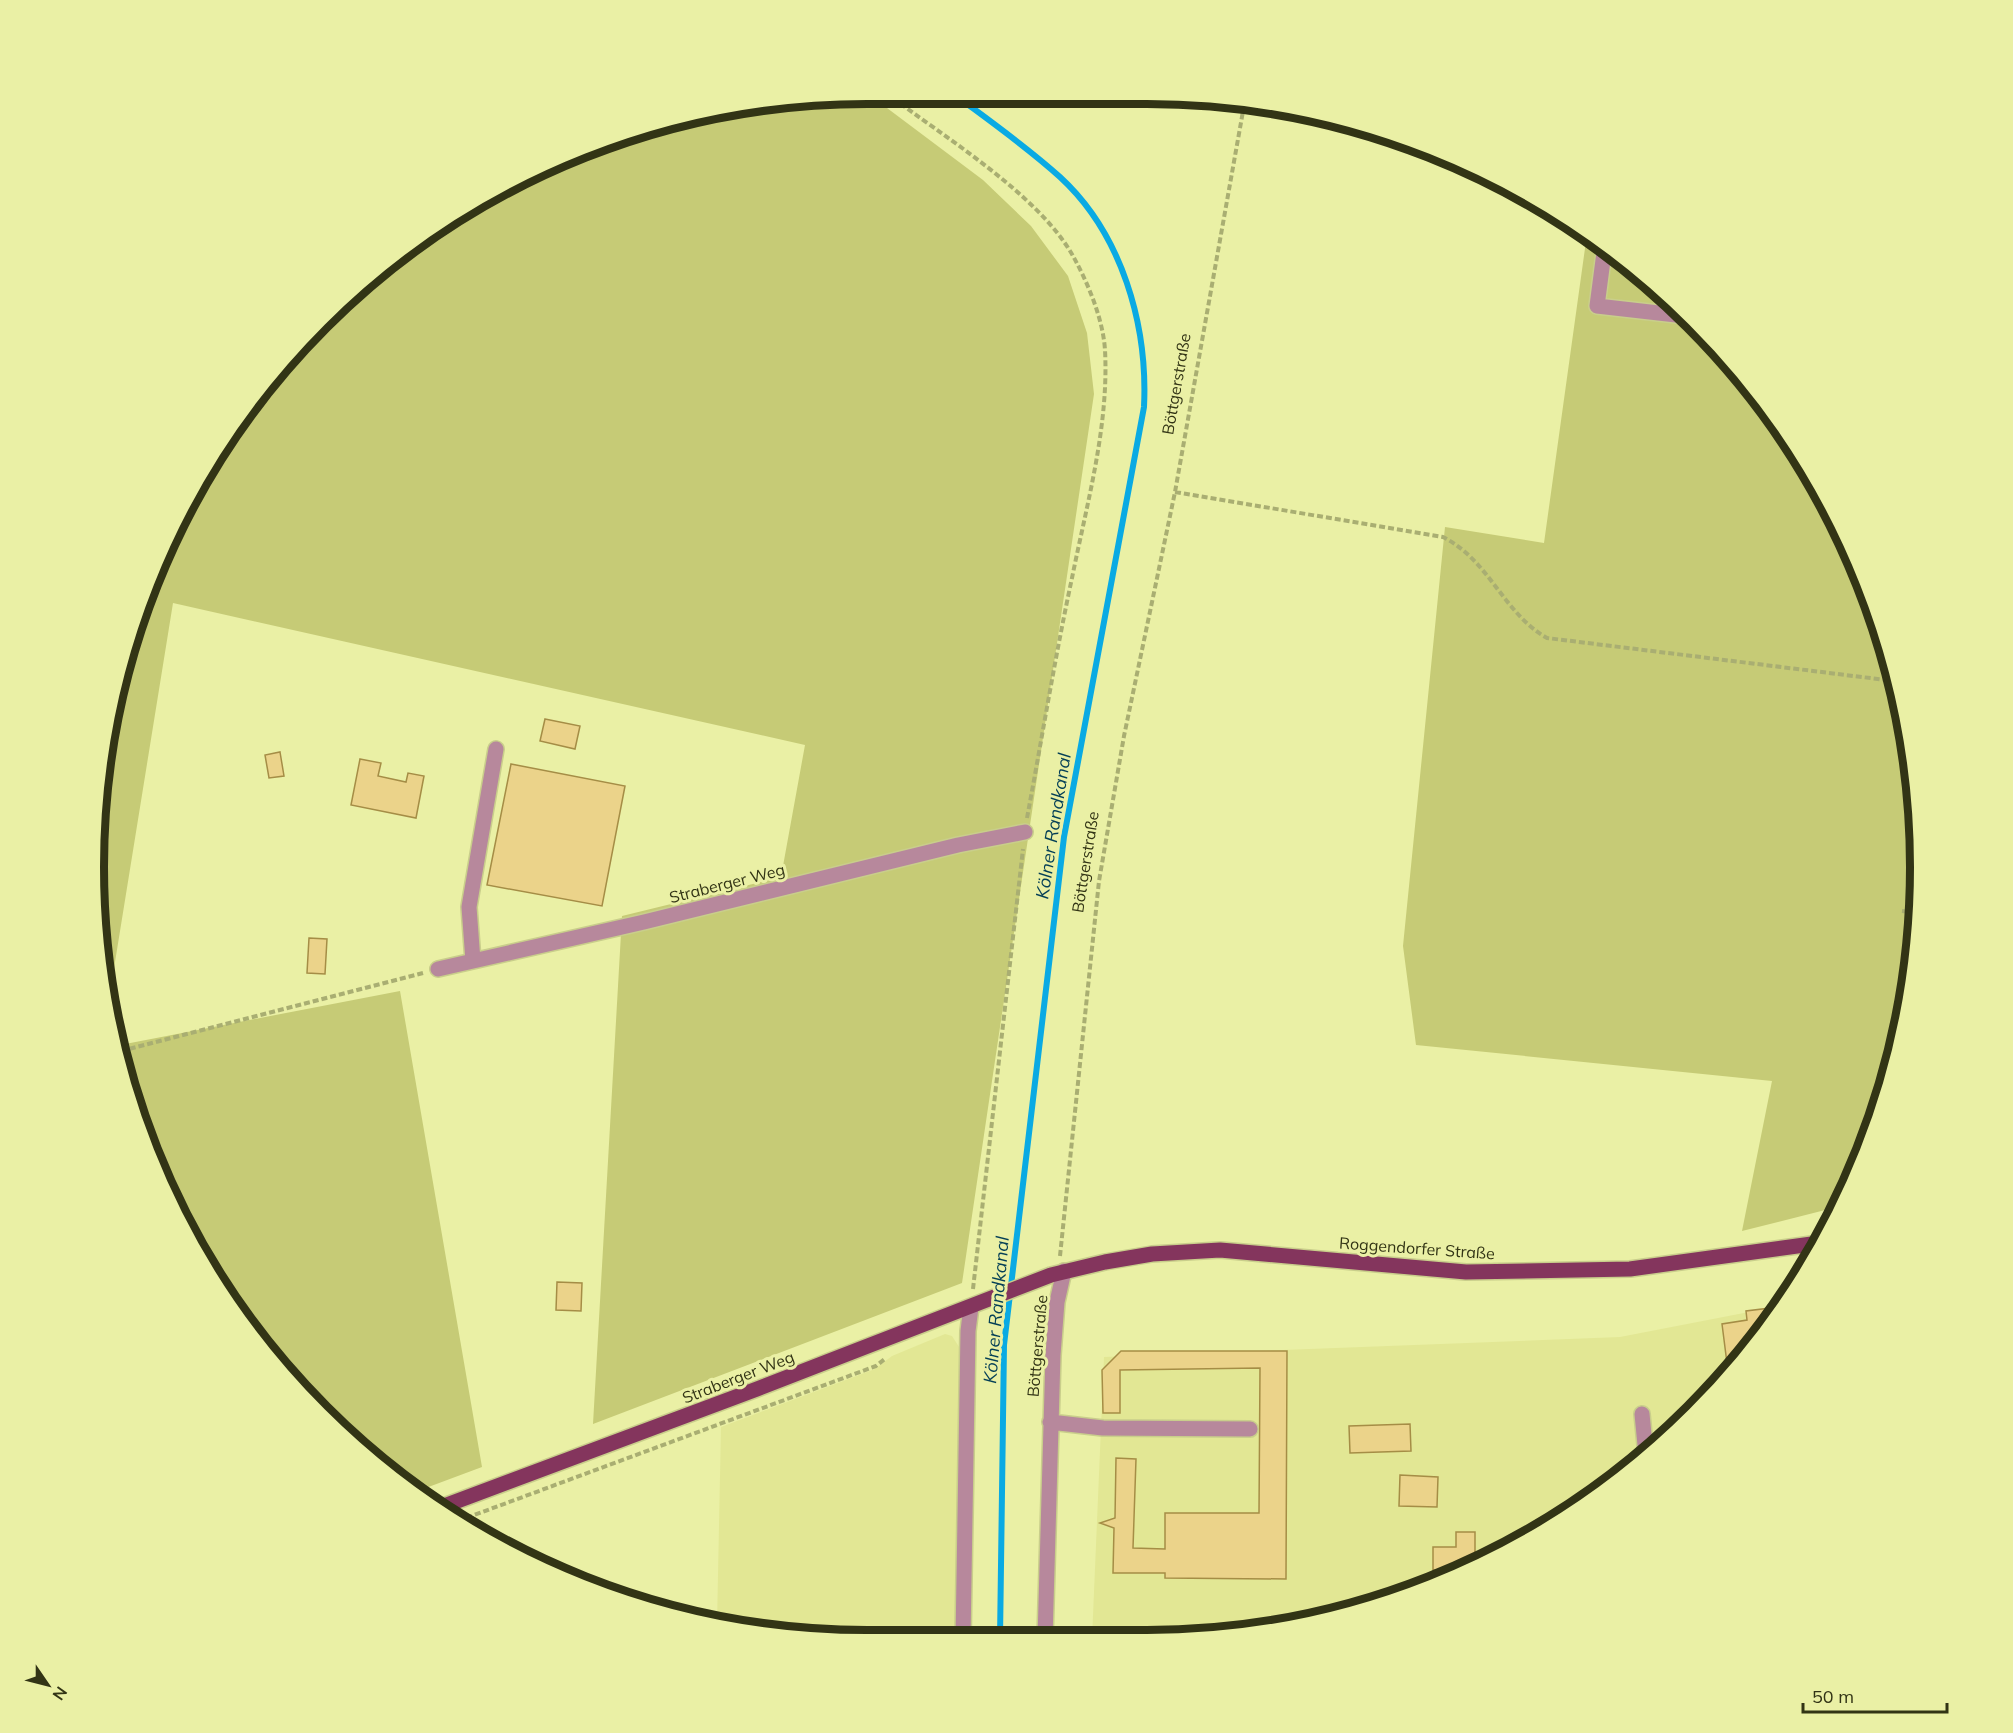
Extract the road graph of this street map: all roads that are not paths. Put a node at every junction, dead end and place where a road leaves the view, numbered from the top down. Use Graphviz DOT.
graph roads {
  1 [pos="1604,256"];
  2 [pos="1673,315"];
  3 [pos="496,749"];
  4 [pos="1024,832"];
  5 [pos="473,961"];
  6 [pos="438,969"];
  7 [pos="1809,1244"];
  8 [pos="1057,1273"];
  9 [pos="976,1304"];
  10 [pos="1642,1414"];
  11 [pos="1050,1422"];
  12 [pos="1250,1430"];
  13 [pos="1645,1444"];
  14 [pos="448,1504"];
  15 [pos="963,1630"];
  16 [pos="1045,1630"];
  1 -- 2 [label="lane"];
  3 -- 5 [label="lane"];
  4 -- 5 [label="lane, Straberger Weg"];
  5 -- 6 [label="lane, Straberger Weg"];
  7 -- 8 [label="main road, Roggendorfer Straße"];
  8 -- 9 [label="main road, Straberger Weg"];
  8 -- 11 [label="lane, Böttgerstraße"];
  9 -- 14 [label="main road, Straberger Weg"];
  9 -- 15 [label="lane"];
  10 -- 13 [label="lane"];
  11 -- 12 [label="lane"];
  11 -- 16 [label="lane, Böttgerstraße"];
}
